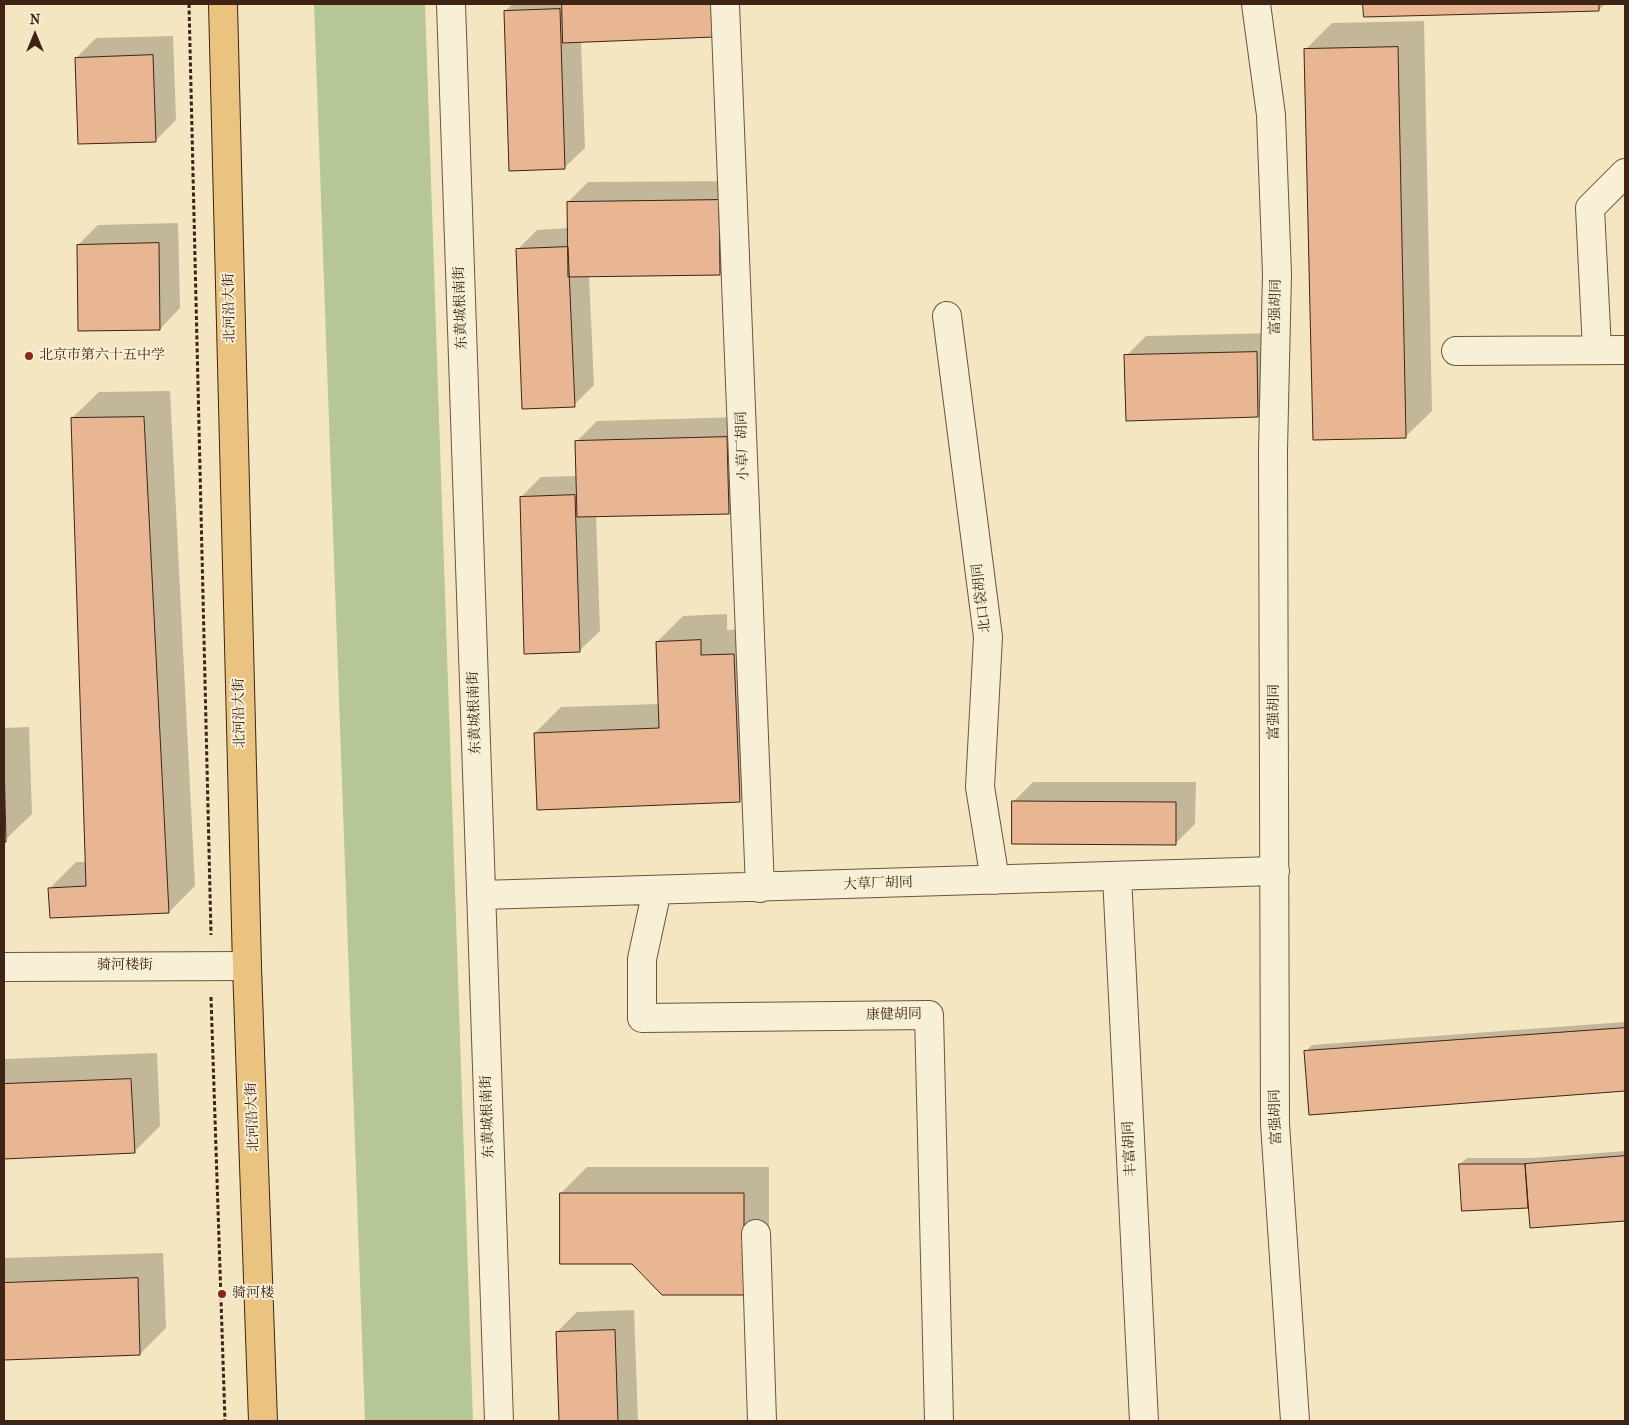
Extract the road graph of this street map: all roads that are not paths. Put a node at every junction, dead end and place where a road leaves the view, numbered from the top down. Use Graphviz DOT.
graph roads {
  1 [pos="223,4"];
  2 [pos="451,4"];
  3 [pos="725,4"];
  4 [pos="1256,4"];
  5 [pos="1625,173"];
  6 [pos="947,316"];
  7 [pos="1597,350"];
  8 [pos="1625,350"];
  9 [pos="1456,351"];
  10 [pos="1275,872"];
  11 [pos="1117,876"];
  12 [pos="995,880"];
  13 [pos="760,888"];
  14 [pos="657,890"];
  15 [pos="481,895"];
  16 [pos="246,966"];
  17 [pos="4,967"];
  18 [pos="756,1234"];
  19 [pos="263,1421"];
  20 [pos="499,1421"];
  21 [pos="762,1421"];
  22 [pos="940,1421"];
  23 [pos="1144,1421"];
  24 [pos="1295,1421"];
  1 -- 16 [label="main road, 北河沿大街"];
  2 -- 15 [label="street, 东黄城根南街"];
  3 -- 13 [label="street, 小草厂胡同"];
  4 -- 10 [label="street, 富强胡同"];
  5 -- 7 [label="street"];
  6 -- 12 [label="street, 北口袋胡同"];
  7 -- 8 [label="street"];
  7 -- 9 [label="street"];
  10 -- 11 [label="street, 大草厂胡同"];
  10 -- 24 [label="street, 富强胡同"];
  11 -- 12 [label="street, 大草厂胡同"];
  11 -- 23 [label="street, 丰富胡同"];
  12 -- 13 [label="street, 大草厂胡同"];
  13 -- 14 [label="street, 大草厂胡同"];
  14 -- 15 [label="street, 大草厂胡同"];
  14 -- 22 [label="street, 康健胡同"];
  15 -- 20 [label="street, 东黄城根南街"];
  16 -- 17 [label="street, 骑河楼街"];
  16 -- 19 [label="main road, 北河沿大街"];
  18 -- 21 [label="street"];
}
